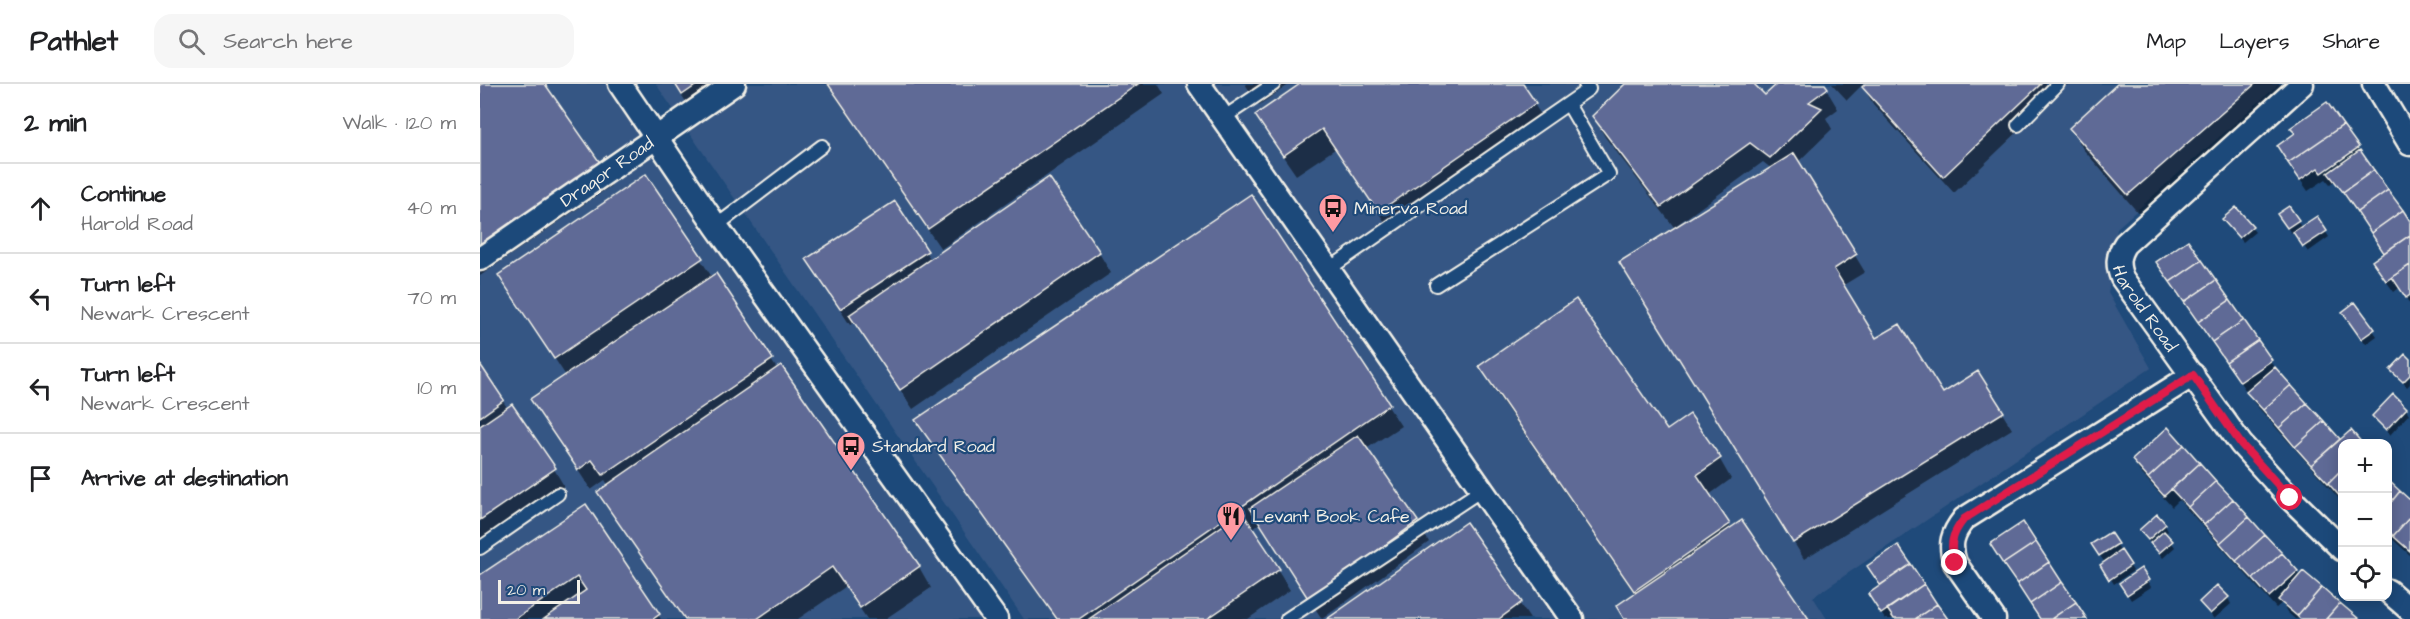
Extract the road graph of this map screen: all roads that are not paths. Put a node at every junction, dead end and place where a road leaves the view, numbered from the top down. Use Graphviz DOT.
graph roads {
  1 [pos="620,84"];
  2 [pos="734,84"];
  3 [pos="1199,84"];
  4 [pos="1274,84"];
  5 [pos="1585,84"];
  6 [pos="2058,84"];
  7 [pos="2302,84"];
  8 [pos="2374,84"];
  9 [pos="1568,104"];
  10 [pos="1223,117"];
  11 [pos="2018,125"];
  12 [pos="656,137"];
  13 [pos="2410,144"];
  14 [pos="822,146"];
  15 [pos="716,226"];
  16 [pos="480,259"];
  17 [pos="1329,269"];
  18 [pos="1436,285"];
  19 [pos="2193,375"];
  20 [pos="1482,489"];
  21 [pos="558,494"];
  22 [pos="2341,547"];
  23 [pos="480,548"];
  24 [pos="2392,594"];
  25 [pos="2410,610"];
  26 [pos="996,619"];
  27 [pos="1287,619"];
  28 [pos="1572,619"];
  29 [pos="1994,619"];
  1 -- 12 [label="street"];
  2 -- 12 [label="street, Dragor Road"];
  3 -- 10 [label="street"];
  4 -- 10 [label="lane"];
  5 -- 9 [label="lane"];
  6 -- 11 [label="lane"];
  7 -- 19 [label="street, Harold Road"];
  8 -- 13 [label="street"];
  9 -- 17 [label="lane"];
  9 -- 18 [label="lane"];
  10 -- 17 [label="street"];
  12 -- 15 [label="street"];
  12 -- 16 [label="street, Dragor Road"];
  14 -- 15 [label="lane"];
  15 -- 26 [label="street"];
  17 -- 20 [label="street"];
  19 -- 22 [label="street, Harold Road"];
  19 -- 29 [label="street"];
  20 -- 27 [label="lane"];
  20 -- 28 [label="street"];
  21 -- 23 [label="lane"];
  24 -- 25 [label="street"];
}
